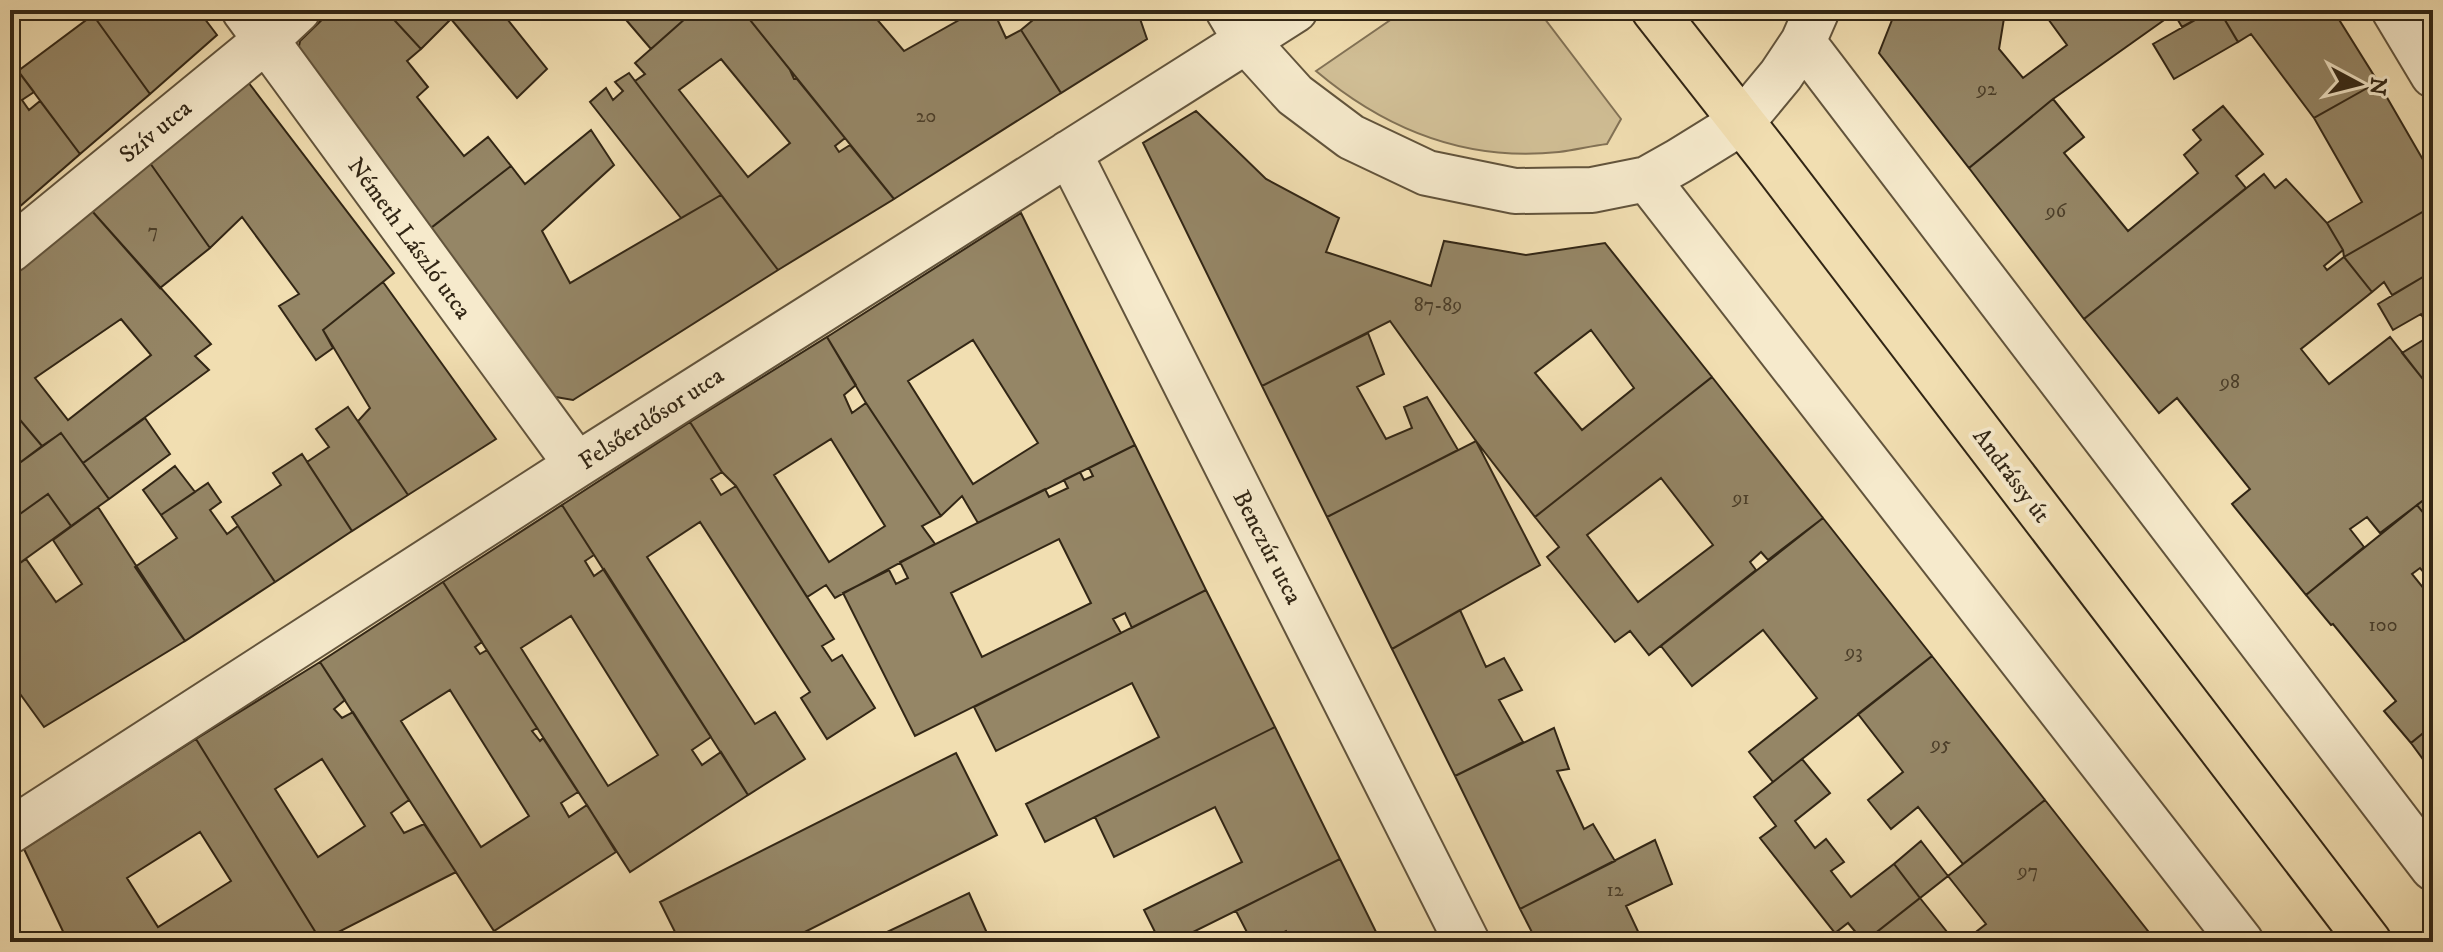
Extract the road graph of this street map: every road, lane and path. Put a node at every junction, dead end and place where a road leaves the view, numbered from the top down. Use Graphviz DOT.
graph roads {
  1 [pos="298,10"];
  2 [pos="1295,10"];
  3 [pos="1654,10"];
  4 [pos="2406,14"];
  5 [pos="255,25"];
  6 [pos="1237,26"];
  7 [pos="1810,26"];
  8 [pos="2433,75"];
  9 [pos="1742,122"];
  10 [pos="1069,153"];
  11 [pos="1647,179"];
  12 [pos="10,250"];
  13 [pos="577,465"];
  14 [pos="10,831"];
  15 [pos="2433,868"];
  16 [pos="1467,942"];
  17 [pos="2241,942"];
  18 [pos="2369,942"];
  1 -- 5 [label="street, Szív utca"];
  2 -- 6 [label="street, Felsőerdősor utca"];
  3 -- 9 [label="main road, Andrássy út"];
  4 -- 8 [label="street"];
  5 -- 12 [label="street, Szív utca"];
  5 -- 13 [label="street, Németh László utca"];
  6 -- 10 [label="street, Felsőerdősor utca"];
  6 -- 11 [label="street"];
  7 -- 9 [label="street"];
  7 -- 15 [label="street"];
  9 -- 11 [label="street"];
  9 -- 18 [label="main road, Andrássy út"];
  10 -- 13 [label="street, Felsőerdősor utca"];
  10 -- 16 [label="street, Benczúr utca"];
  11 -- 17 [label="street"];
  13 -- 14 [label="street, Felsőerdősor utca"];
}
